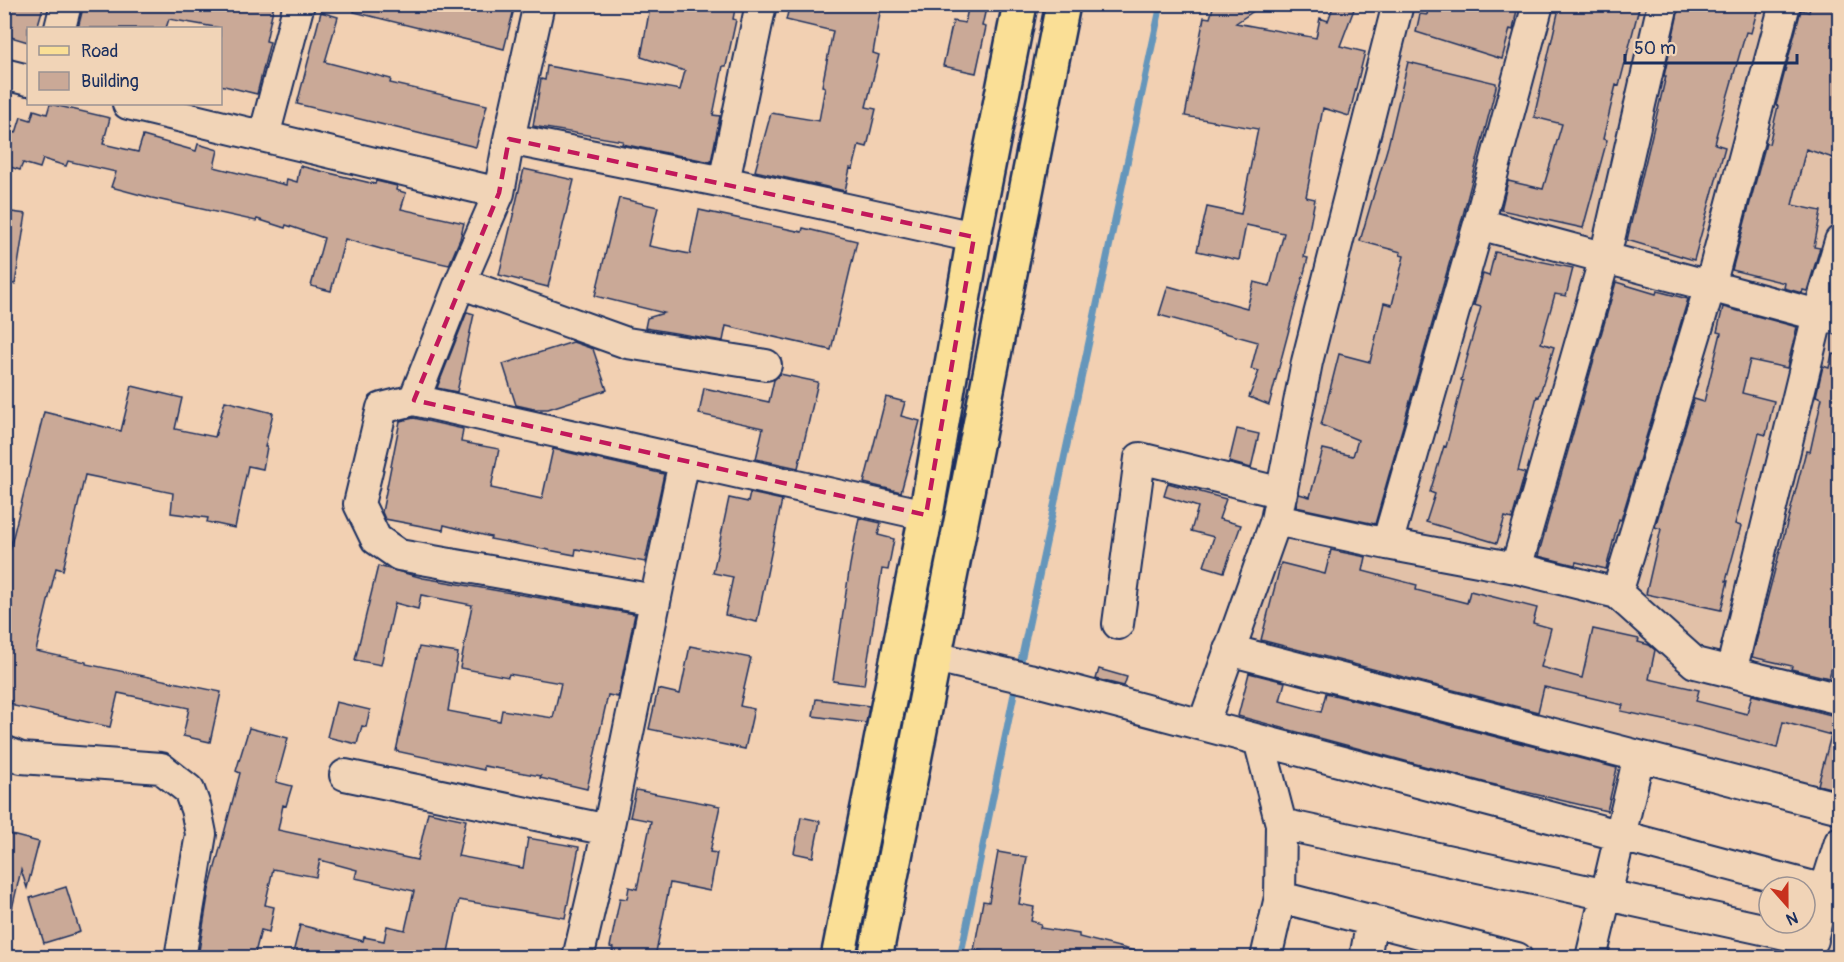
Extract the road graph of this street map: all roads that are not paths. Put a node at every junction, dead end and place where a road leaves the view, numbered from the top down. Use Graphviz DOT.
graph roads {
  1 [pos="66,4"];
  2 [pos="299,4"];
  3 [pos="538,4"];
  4 [pos="761,4"];
  5 [pos="1020,4"];
  6 [pos="1063,4"];
  7 [pos="1398,4"];
  8 [pos="1538,4"];
  9 [pos="1663,4"];
  10 [pos="1785,4"];
  11 [pos="60,27"];
  12 [pos="4,74"];
  13 [pos="27,80"];
  14 [pos="132,105"];
  15 [pos="264,136"];
  16 [pos="508,139"];
  17 [pos="724,182"];
  18 [pos="499,193"];
  19 [pos="1479,224"];
  20 [pos="974,237"];
  21 [pos="1839,241"];
  22 [pos="1605,257"];
  23 [pos="460,283"];
  24 [pos="1710,286"];
  25 [pos="1829,317"];
  26 [pos="766,365"];
  27 [pos="414,400"];
  28 [pos="684,461"];
  29 [pos="1279,506"];
  30 [pos="926,515"];
  31 [pos="1387,544"];
  32 [pos="1515,568"];
  33 [pos="1617,592"];
  34 [pos="655,600"];
  35 [pos="1118,624"];
  36 [pos="1229,650"];
  37 [pos="934,657"];
  38 [pos="1731,672"];
  39 [pos="1839,699"];
  40 [pos="888,713"];
  41 [pos="922,720"];
  42 [pos="1203,724"];
  43 [pos="1259,740"];
  44 [pos="4,751"];
  45 [pos="1639,756"];
  46 [pos="345,775"];
  47 [pos="1839,808"];
  48 [pos="1281,824"];
  49 [pos="865,827"];
  50 [pos="608,830"];
  51 [pos="899,834"];
  52 [pos="1620,835"];
  53 [pos="1839,842"];
  54 [pos="1825,890"];
  55 [pos="1606,895"];
  56 [pos="1280,897"];
  57 [pos="1372,920"];
  58 [pos="1810,949"];
  59 [pos="180,957"];
  60 [pos="578,957"];
  61 [pos="838,957"];
  62 [pos="875,957"];
  63 [pos="1266,957"];
  64 [pos="1365,957"];
  65 [pos="1517,957"];
  66 [pos="1591,957"];
  1 -- 11 [label="street"];
  2 -- 15 [label="street"];
  3 -- 16 [label="street"];
  4 -- 17 [label="street"];
  5 -- 20 [label="main road"];
  6 -- 37 [label="main road"];
  7 -- 29 [label="street"];
  8 -- 19 [label="street"];
  9 -- 22 [label="street"];
  10 -- 24 [label="street"];
  12 -- 13 [label="street"];
  14 -- 15 [label="street"];
  15 -- 18 [label="street"];
  16 -- 17 [label="street"];
  16 -- 18 [label="street"];
  17 -- 20 [label="street"];
  18 -- 23 [label="street"];
  19 -- 22 [label="street"];
  19 -- 31 [label="street"];
  20 -- 30 [label="main road"];
  21 -- 25 [label="street"];
  22 -- 24 [label="street"];
  22 -- 32 [label="street"];
  23 -- 26 [label="street"];
  23 -- 27 [label="street"];
  24 -- 25 [label="street"];
  24 -- 33 [label="street"];
  25 -- 38 [label="street"];
  27 -- 28 [label="street"];
  27 -- 34 [label="street"];
  28 -- 30 [label="street"];
  28 -- 34 [label="street"];
  29 -- 31 [label="street"];
  29 -- 35 [label="street"];
  29 -- 36 [label="street"];
  30 -- 40 [label="main road"];
  31 -- 32 [label="street"];
  32 -- 33 [label="street"];
  33 -- 38 [label="street"];
  34 -- 50 [label="street"];
  36 -- 42 [label="street"];
  36 -- 45 [label="street"];
  37 -- 41 [label="main road"];
  37 -- 42 [label="street"];
  38 -- 39 [label="street"];
  40 -- 41 [label="main road"];
  40 -- 49 [label="main road"];
  41 -- 51 [label="main road"];
  42 -- 43 [label="street"];
  43 -- 48 [label="street"];
  43 -- 52 [label="street"];
  44 -- 59 [label="street"];
  45 -- 47 [label="street"];
  45 -- 52 [label="street"];
  46 -- 50 [label="street"];
  48 -- 55 [label="street"];
  48 -- 56 [label="street"];
  49 -- 51 [label="main road"];
  49 -- 61 [label="main road"];
  50 -- 60 [label="street"];
  51 -- 62 [label="main road"];
  52 -- 54 [label="street"];
  52 -- 55 [label="street"];
  53 -- 54 [label="street"];
  54 -- 58 [label="street"];
  55 -- 58 [label="street"];
  55 -- 66 [label="street"];
  56 -- 57 [label="street"];
  56 -- 63 [label="street"];
  57 -- 64 [label="street"];
  57 -- 65 [label="street"];
}
